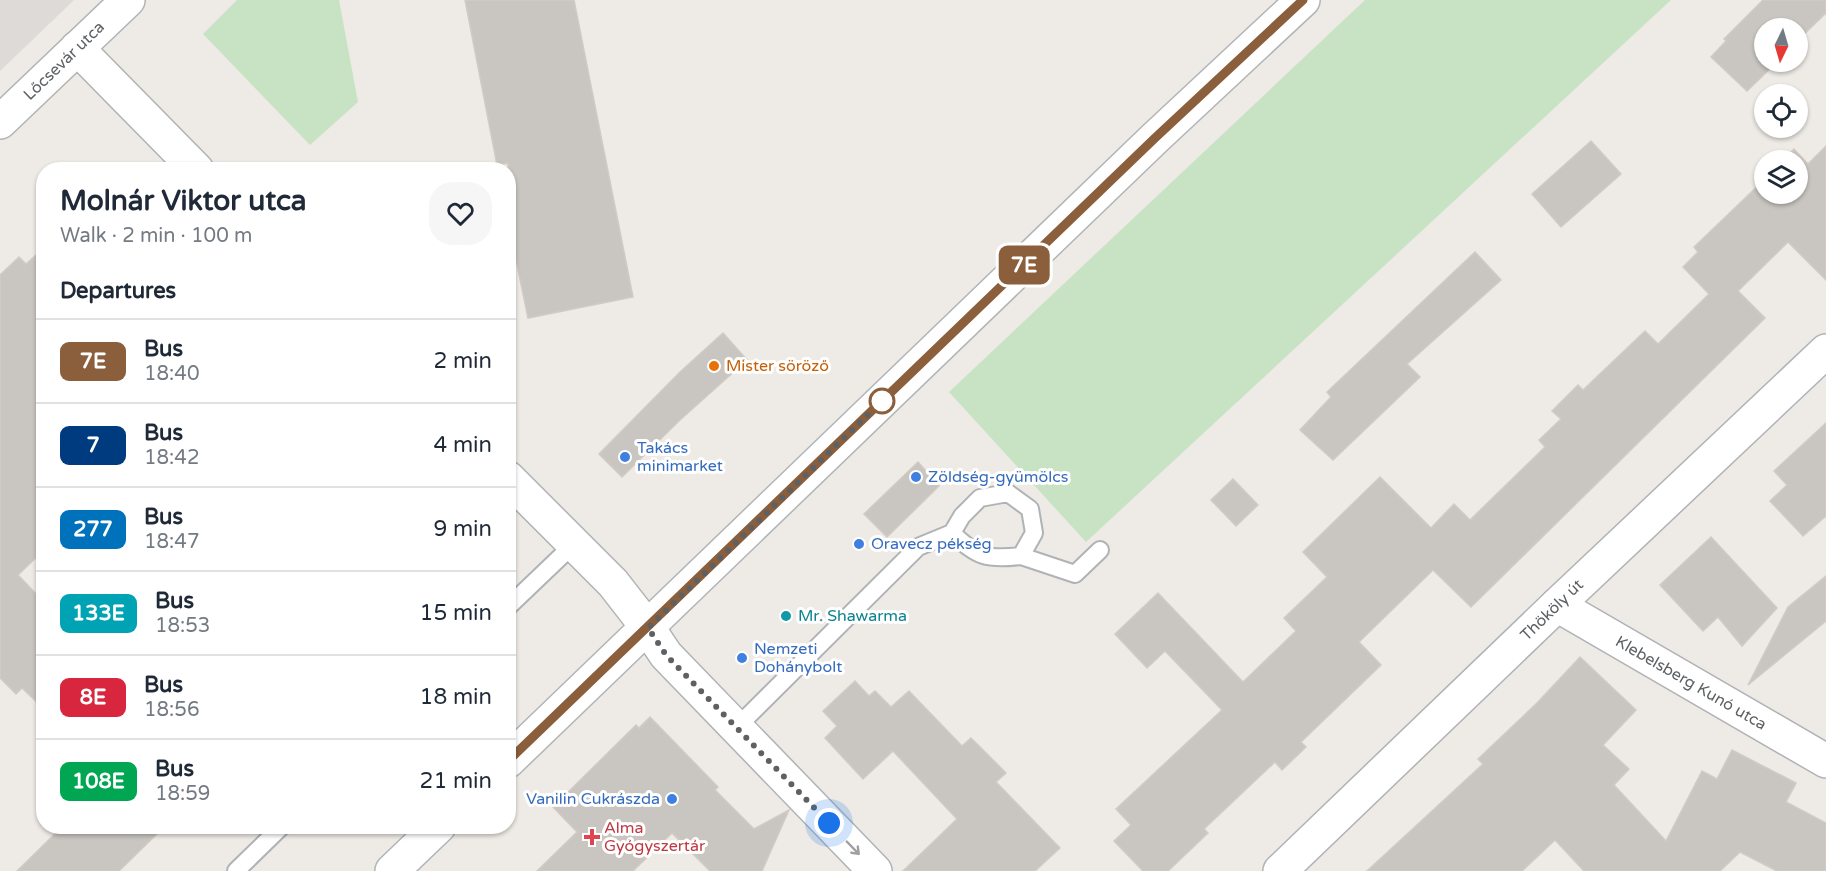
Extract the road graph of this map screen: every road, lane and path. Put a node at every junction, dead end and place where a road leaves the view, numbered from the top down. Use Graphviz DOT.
graph roads {
  1 [pos="128,0"];
  2 [pos="1303,0"];
  3 [pos="77,48"];
  4 [pos="0,122"];
  5 [pos="189,162"];
  6 [pos="1826,351"];
  7 [pos="516,486"];
  8 [pos="952,533"];
  9 [pos="575,543"];
  10 [pos="1100,550"];
  11 [pos="1021,556"];
  12 [pos="516,599"];
  13 [pos="1557,605"];
  14 [pos="648,628"];
  15 [pos="737,727"];
  16 [pos="516,753"];
  17 [pos="1826,761"];
  18 [pos="274,834"];
  19 [pos="431,834"];
  20 [pos="236,871"];
  21 [pos="392,871"];
  22 [pos="875,871"];
  23 [pos="1280,871"];
  1 -- 3 [label="street, Lőcsevár utca"];
  2 -- 14 [label="street"];
  3 -- 4 [label="street, Lőcsevár utca"];
  3 -- 5 [label="street"];
  6 -- 13 [label="street, Thököly út"];
  7 -- 9 [label="street"];
  8 -- 11 [label="lane"];
  8 -- 11 [label="lane"];
  8 -- 15 [label="lane"];
  9 -- 12 [label="lane"];
  9 -- 14 [label="street"];
  10 -- 11 [label="lane"];
  13 -- 17 [label="street, Klebelsberg Kunó utca"];
  13 -- 23 [label="street, Thököly út"];
  14 -- 15 [label="street"];
  14 -- 16 [label="street"];
  15 -- 22 [label="street, one-way"];
  18 -- 20 [label="lane"];
  19 -- 21 [label="street"];
}
